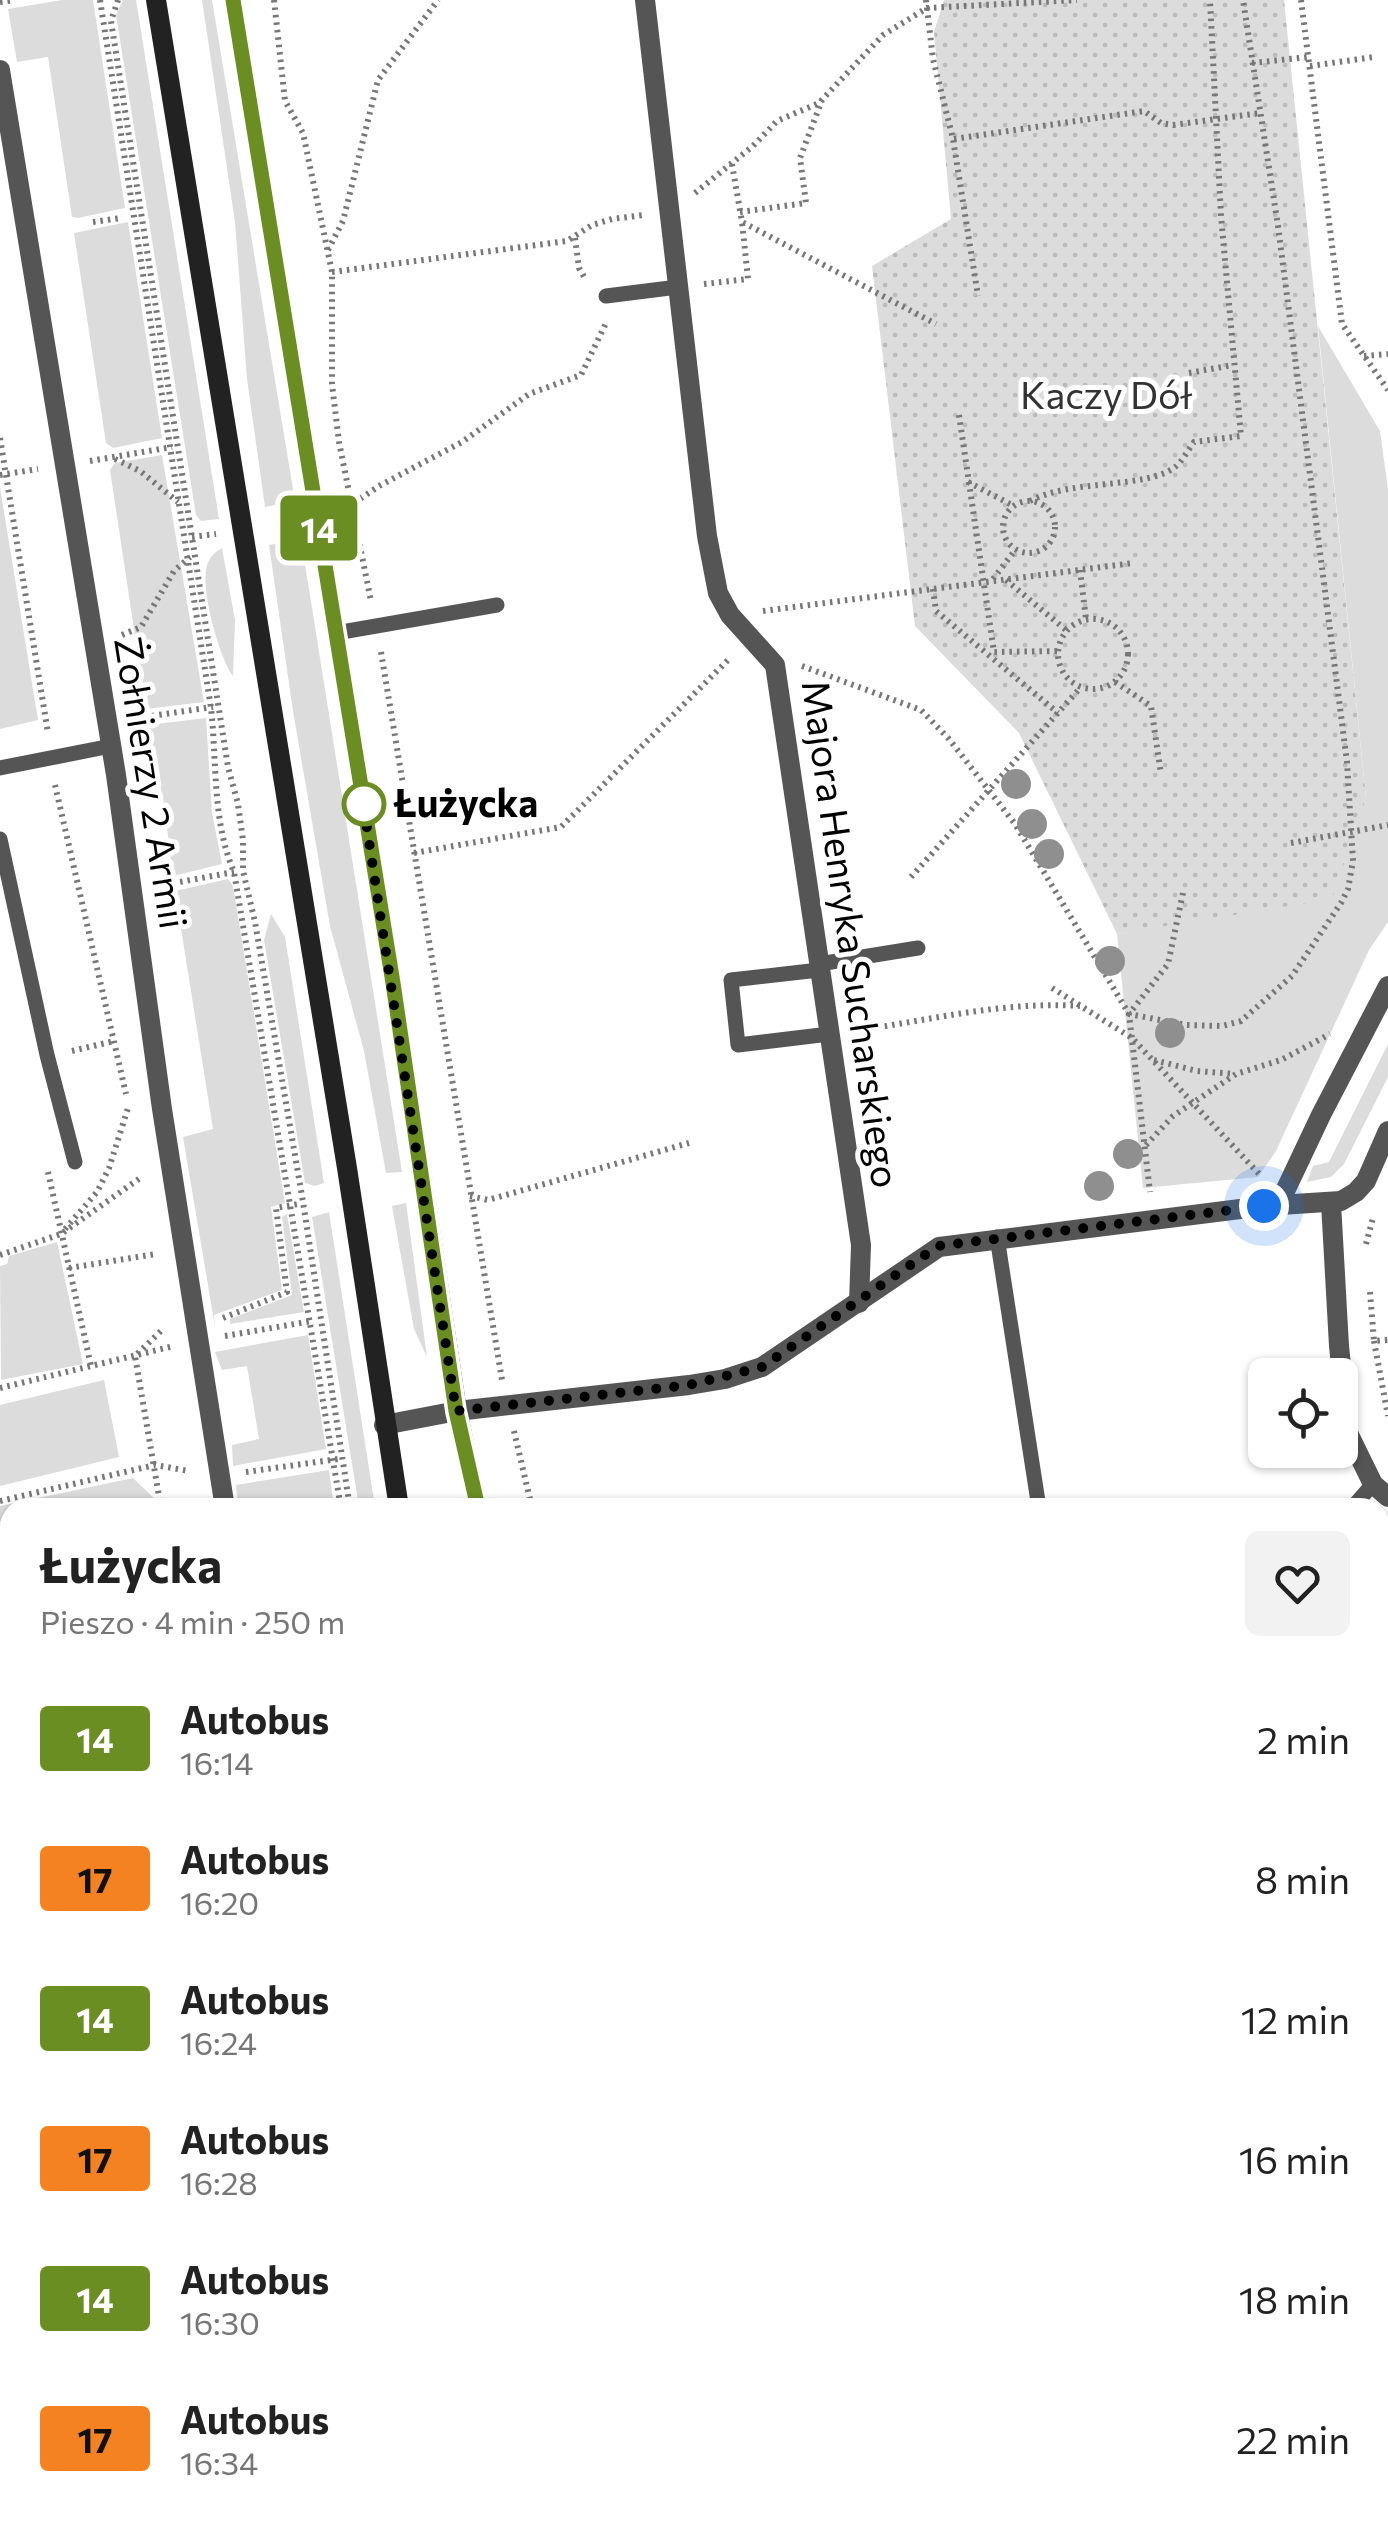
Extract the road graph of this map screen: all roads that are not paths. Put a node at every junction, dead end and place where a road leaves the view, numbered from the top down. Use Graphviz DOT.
graph roads {
  1 [pos="156,0"];
  2 [pos="233,0"];
  3 [pos="645,0"];
  4 [pos="0,70"];
  5 [pos="678,287"];
  6 [pos="606,296"];
  7 [pos="497,605"];
  8 [pos="336,633"];
  9 [pos="111,746"];
  10 [pos="0,768"];
  11 [pos="0,839"];
  12 [pos="918,948"];
  13 [pos="819,967"];
  14 [pos="1388,986"];
  15 [pos="829,1034"];
  16 [pos="1388,1130"];
  17 [pos="74,1162"];
  18 [pos="1336,1202"];
  19 [pos="1275,1204"];
  20 [pos="997,1237"];
  21 [pos="859,1303"];
  22 [pos="456,1411"];
  23 [pos="384,1425"];
  24 [pos="1380,1490"];
  25 [pos="222,1498"];
  26 [pos="397,1498"];
  27 [pos="476,1498"];
  28 [pos="1037,1498"];
  1 -- 23 [label="main road"];
  2 -- 8 [label="main road"];
  3 -- 5 [label="street, Majora Henryka Sucharskiego"];
  4 -- 9 [label="street, Żołnierzy 2 Armii"];
  5 -- 6 [label="lane"];
  5 -- 13 [label="street, Majora Henryka Sucharskiego"];
  7 -- 8 [label="lane"];
  8 -- 22 [label="main road"];
  9 -- 10 [label="lane"];
  9 -- 25 [label="street, Żołnierzy 2 Armii"];
  11 -- 17 [label="lane"];
  12 -- 13 [label="lane"];
  13 -- 15 [label="street, Majora Henryka Sucharskiego"];
  13 -- 15 [label="lane"];
  14 -- 19 [label="street"];
  15 -- 21 [label="street, Majora Henryka Sucharskiego"];
  16 -- 18 [label="street"];
  18 -- 19 [label="street"];
  18 -- 24 [label="street"];
  19 -- 20 [label="street"];
  20 -- 21 [label="street"];
  20 -- 28 [label="lane"];
  21 -- 22 [label="street"];
  22 -- 23 [label="street"];
  22 -- 27 [label="main road"];
  23 -- 26 [label="main road"];
}
